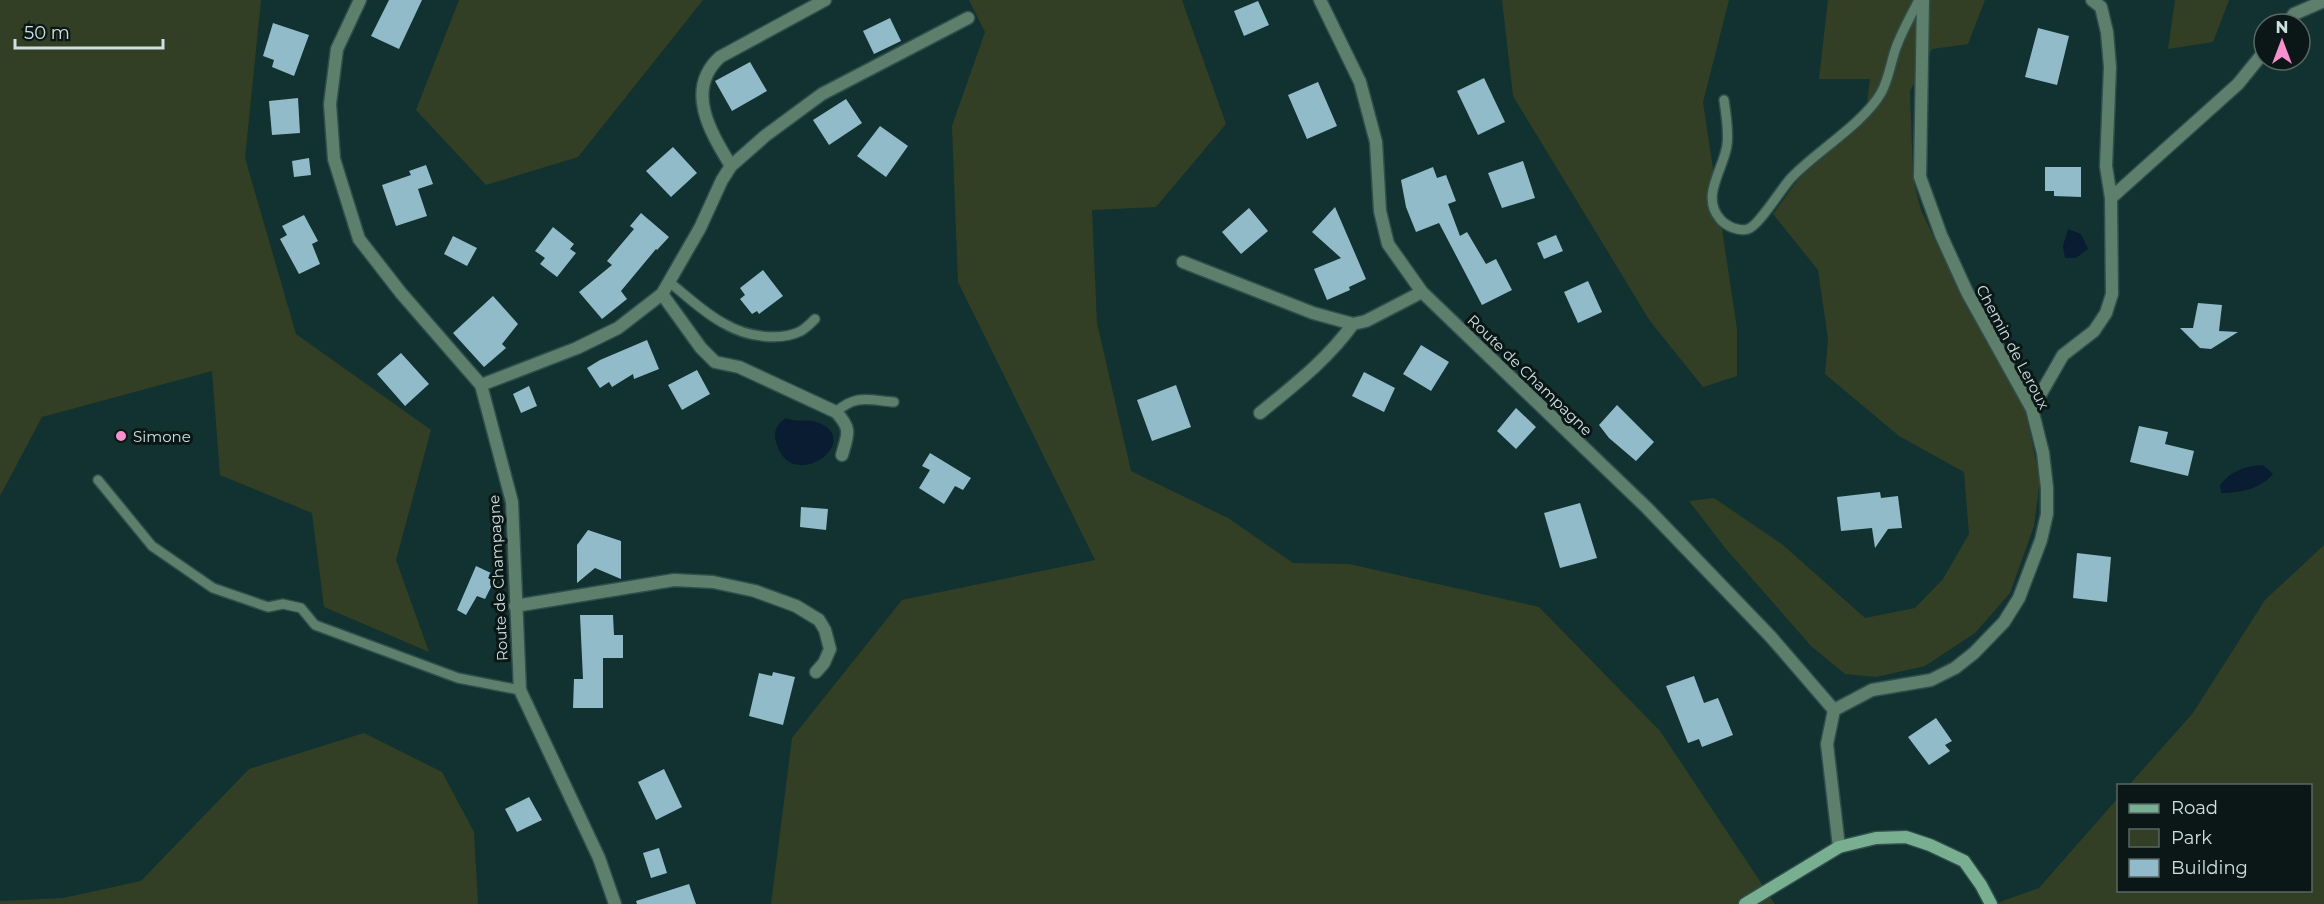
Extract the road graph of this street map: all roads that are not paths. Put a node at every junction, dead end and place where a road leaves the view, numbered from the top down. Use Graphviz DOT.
graph roads {
  1 [pos="360,0"];
  2 [pos="825,0"];
  3 [pos="1320,0"];
  4 [pos="1921,0"];
  5 [pos="2091,0"];
  6 [pos="2324,2"];
  7 [pos="2300,12"];
  8 [pos="968,18"];
  9 [pos="2252,67"];
  10 [pos="1724,100"];
  11 [pos="731,166"];
  12 [pos="2111,198"];
  13 [pos="1183,262"];
  14 [pos="669,282"];
  15 [pos="1422,292"];
  16 [pos="662,294"];
  17 [pos="815,319"];
  18 [pos="1353,324"];
  19 [pos="481,385"];
  20 [pos="894,402"];
  21 [pos="2032,410"];
  22 [pos="836,412"];
  23 [pos="1260,413"];
  24 [pos="842,455"];
  25 [pos="98,480"];
  26 [pos="515,606"];
  27 [pos="816,672"];
  28 [pos="520,690"];
  29 [pos="1833,710"];
  30 [pos="1839,847"];
  31 [pos="615,904"];
  32 [pos="1745,904"];
  33 [pos="1992,904"];
  1 -- 19 [label="street, Route de Champagne"];
  2 -- 11 [label="street"];
  3 -- 15 [label="street, Route de Champagne"];
  4 -- 10 [label="lane"];
  4 -- 21 [label="street, Chemin de Leroux"];
  5 -- 12 [label="street"];
  6 -- 7 [label="street"];
  8 -- 11 [label="street"];
  9 -- 12 [label="street"];
  11 -- 14 [label="street"];
  12 -- 21 [label="street"];
  13 -- 18 [label="street"];
  14 -- 16 [label="street"];
  14 -- 17 [label="lane"];
  15 -- 18 [label="street"];
  15 -- 29 [label="street, Route de Champagne"];
  16 -- 19 [label="street"];
  16 -- 22 [label="street"];
  18 -- 23 [label="street"];
  19 -- 26 [label="street, Route de Champagne"];
  20 -- 22 [label="lane"];
  21 -- 29 [label="street, Chemin de Leroux"];
  22 -- 24 [label="street"];
  25 -- 28 [label="lane"];
  26 -- 27 [label="street"];
  26 -- 28 [label="street, Route de Champagne"];
  28 -- 31 [label="street, Route de Champagne"];
  29 -- 30 [label="street"];
  30 -- 32 [label="main road"];
  30 -- 33 [label="main road"];
}
